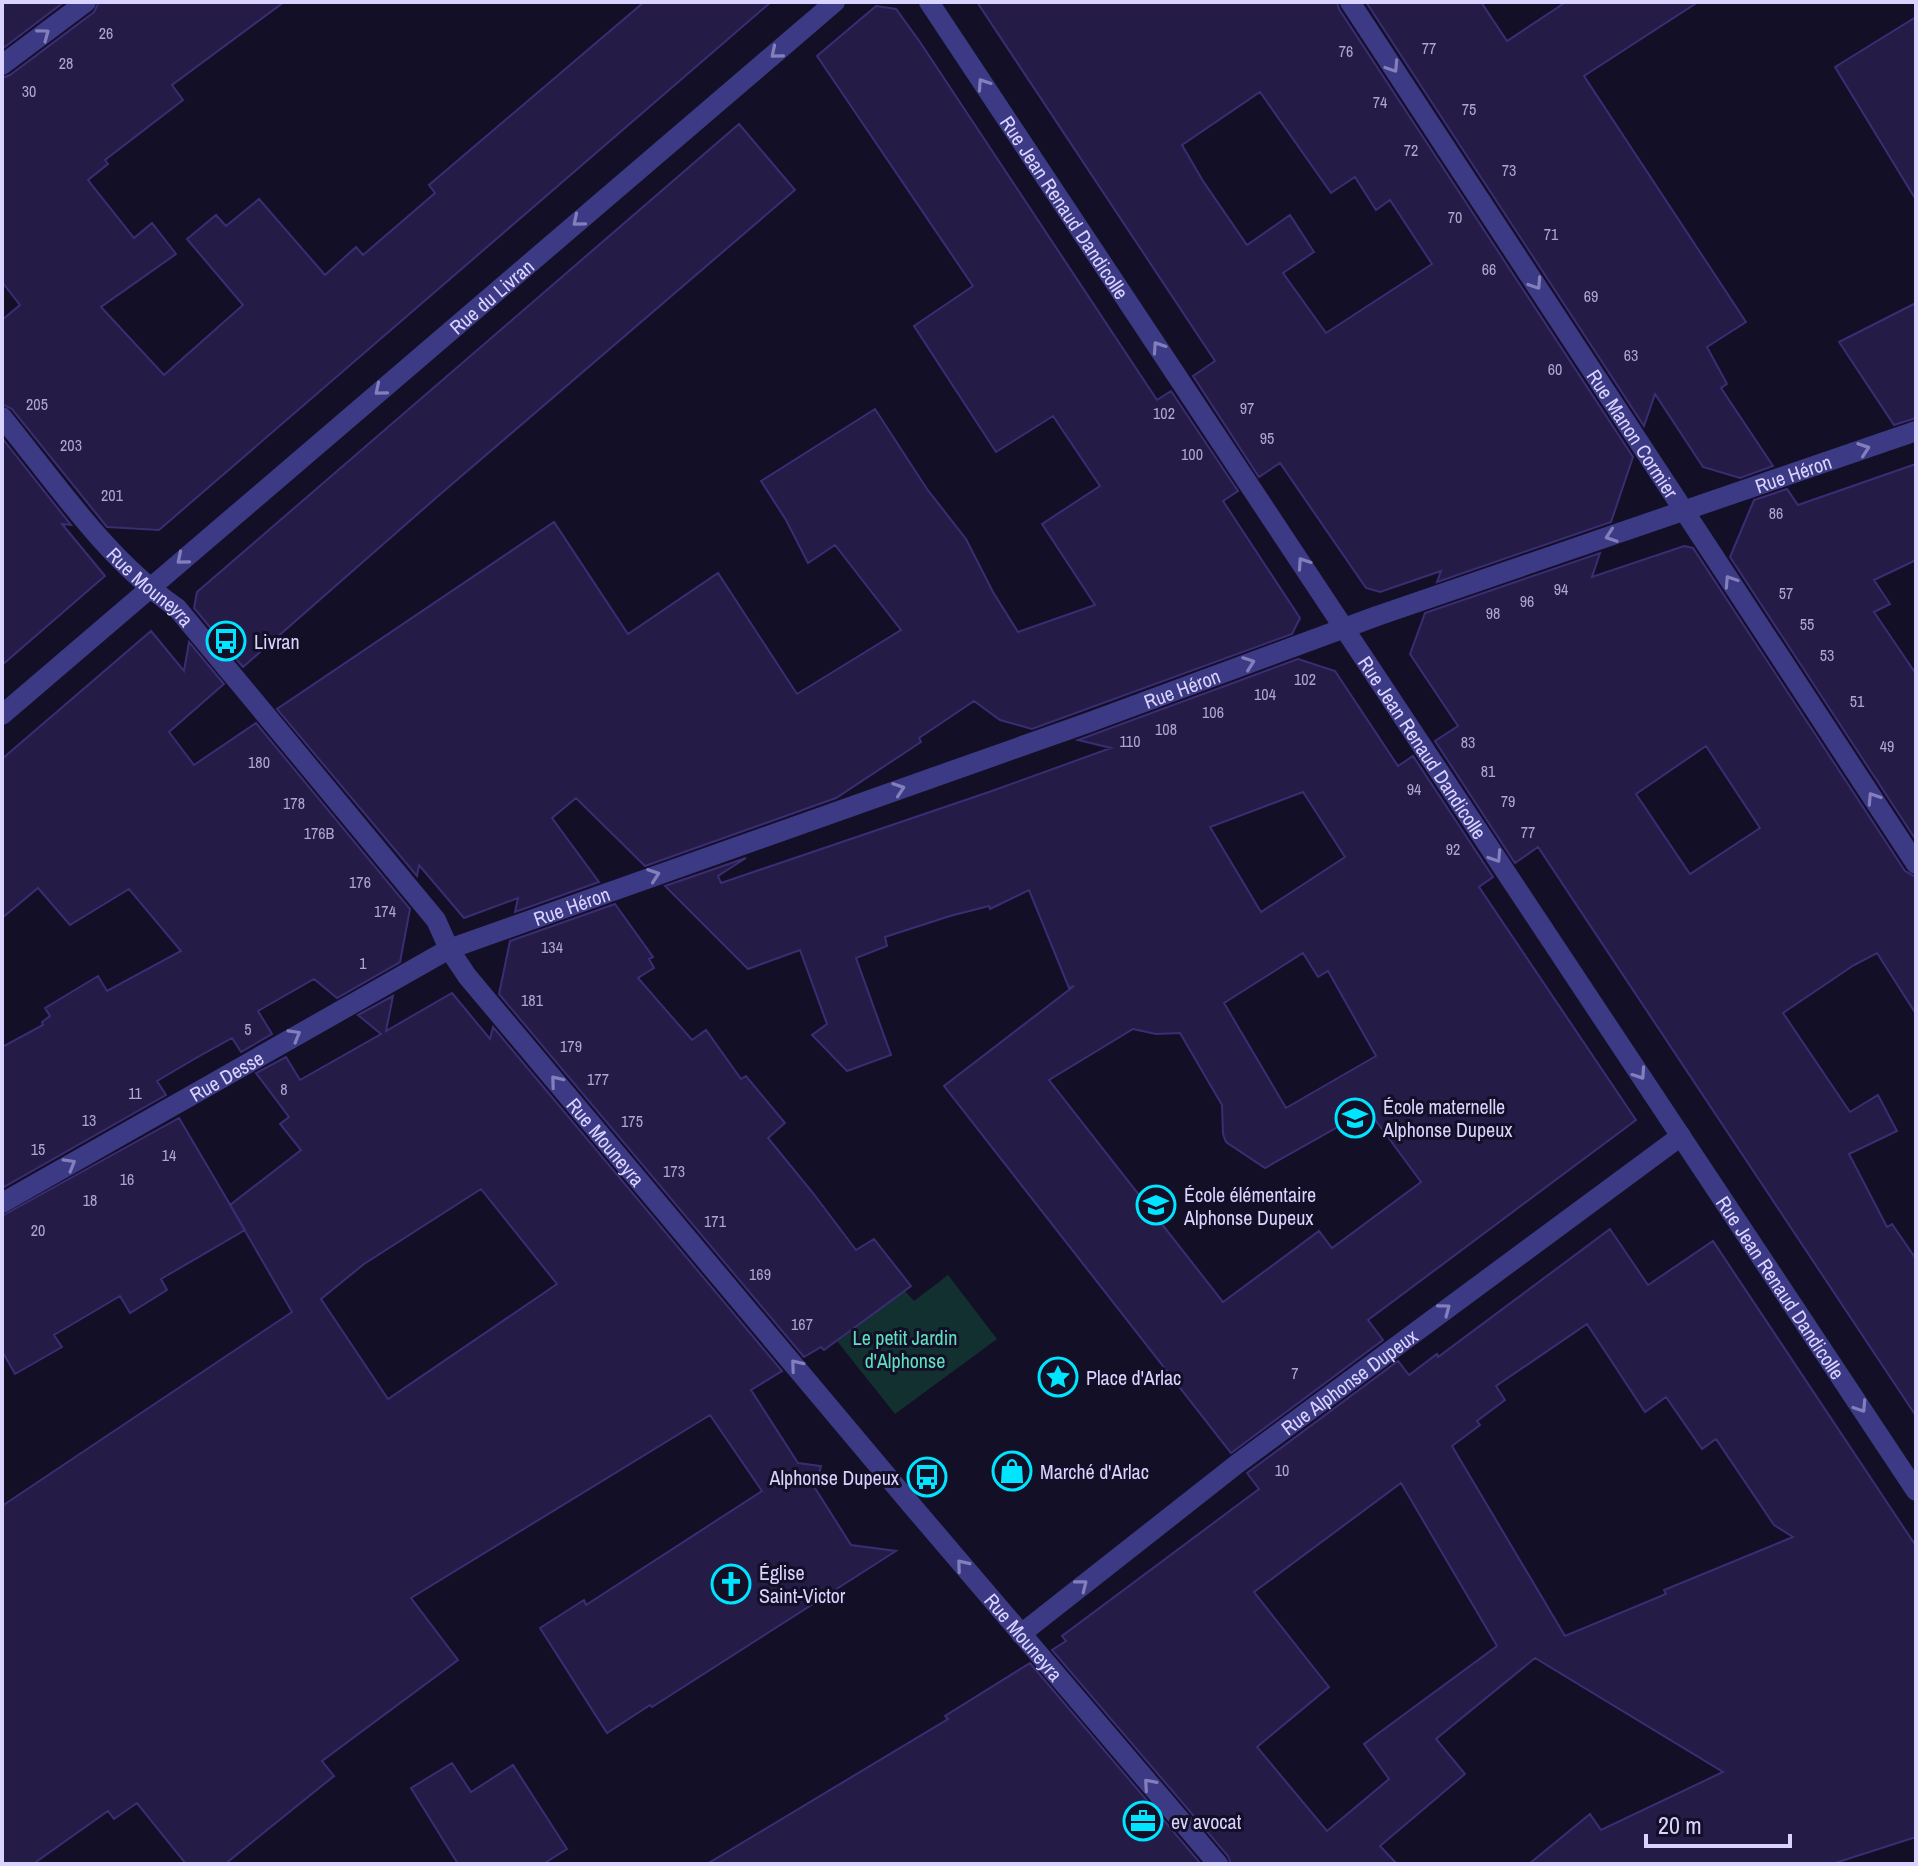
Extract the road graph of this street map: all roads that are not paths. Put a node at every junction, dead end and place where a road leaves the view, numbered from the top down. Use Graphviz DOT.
graph roads {
  1 [pos="86,2"];
  2 [pos="835,2"];
  3 [pos="929,2"];
  4 [pos="1350,2"];
  5 [pos="2,65"];
  6 [pos="2,417"];
  7 [pos="1916,431"];
  8 [pos="1685,511"];
  9 [pos="148,588"];
  10 [pos="1346,628"];
  11 [pos="2,715"];
  12 [pos="1916,864"];
  13 [pos="449,949"];
  14 [pos="1681,1136"];
  15 [pos="2,1203"];
  16 [pos="1916,1491"];
  17 [pos="1021,1634"];
  18 [pos="1218,1864"];
  5 -- 1 [label="street, one-way"];
  2 -- 9 [label="street, Rue du Livran, one-way"];
  10 -- 3 [label="street, Rue Jean Renaud Dandicolle, one-way"];
  4 -- 8 [label="street, Rue Manon Cormier, one-way"];
  6 -- 9 [label="street, Rue Mouneyra"];
  8 -- 7 [label="street, Rue Héron, one-way"];
  8 -- 10 [label="street, Rue Héron, one-way"];
  12 -- 8 [label="street, Rue Manon Cormier, one-way"];
  9 -- 11 [label="street, Rue du Livran"];
  9 -- 13 [label="street, Rue Mouneyra"];
  13 -- 10 [label="street, Rue Héron, one-way"];
  10 -- 14 [label="street, Rue Jean Renaud Dandicolle, one-way"];
  15 -- 13 [label="street, Rue Desse, one-way"];
  17 -- 13 [label="street, Rue Mouneyra, one-way"];
  14 -- 16 [label="street, Rue Jean Renaud Dandicolle, one-way"];
  17 -- 14 [label="street, Rue Alphonse Dupeux, one-way"];
  18 -- 17 [label="street, Rue Mouneyra, one-way"];
}
